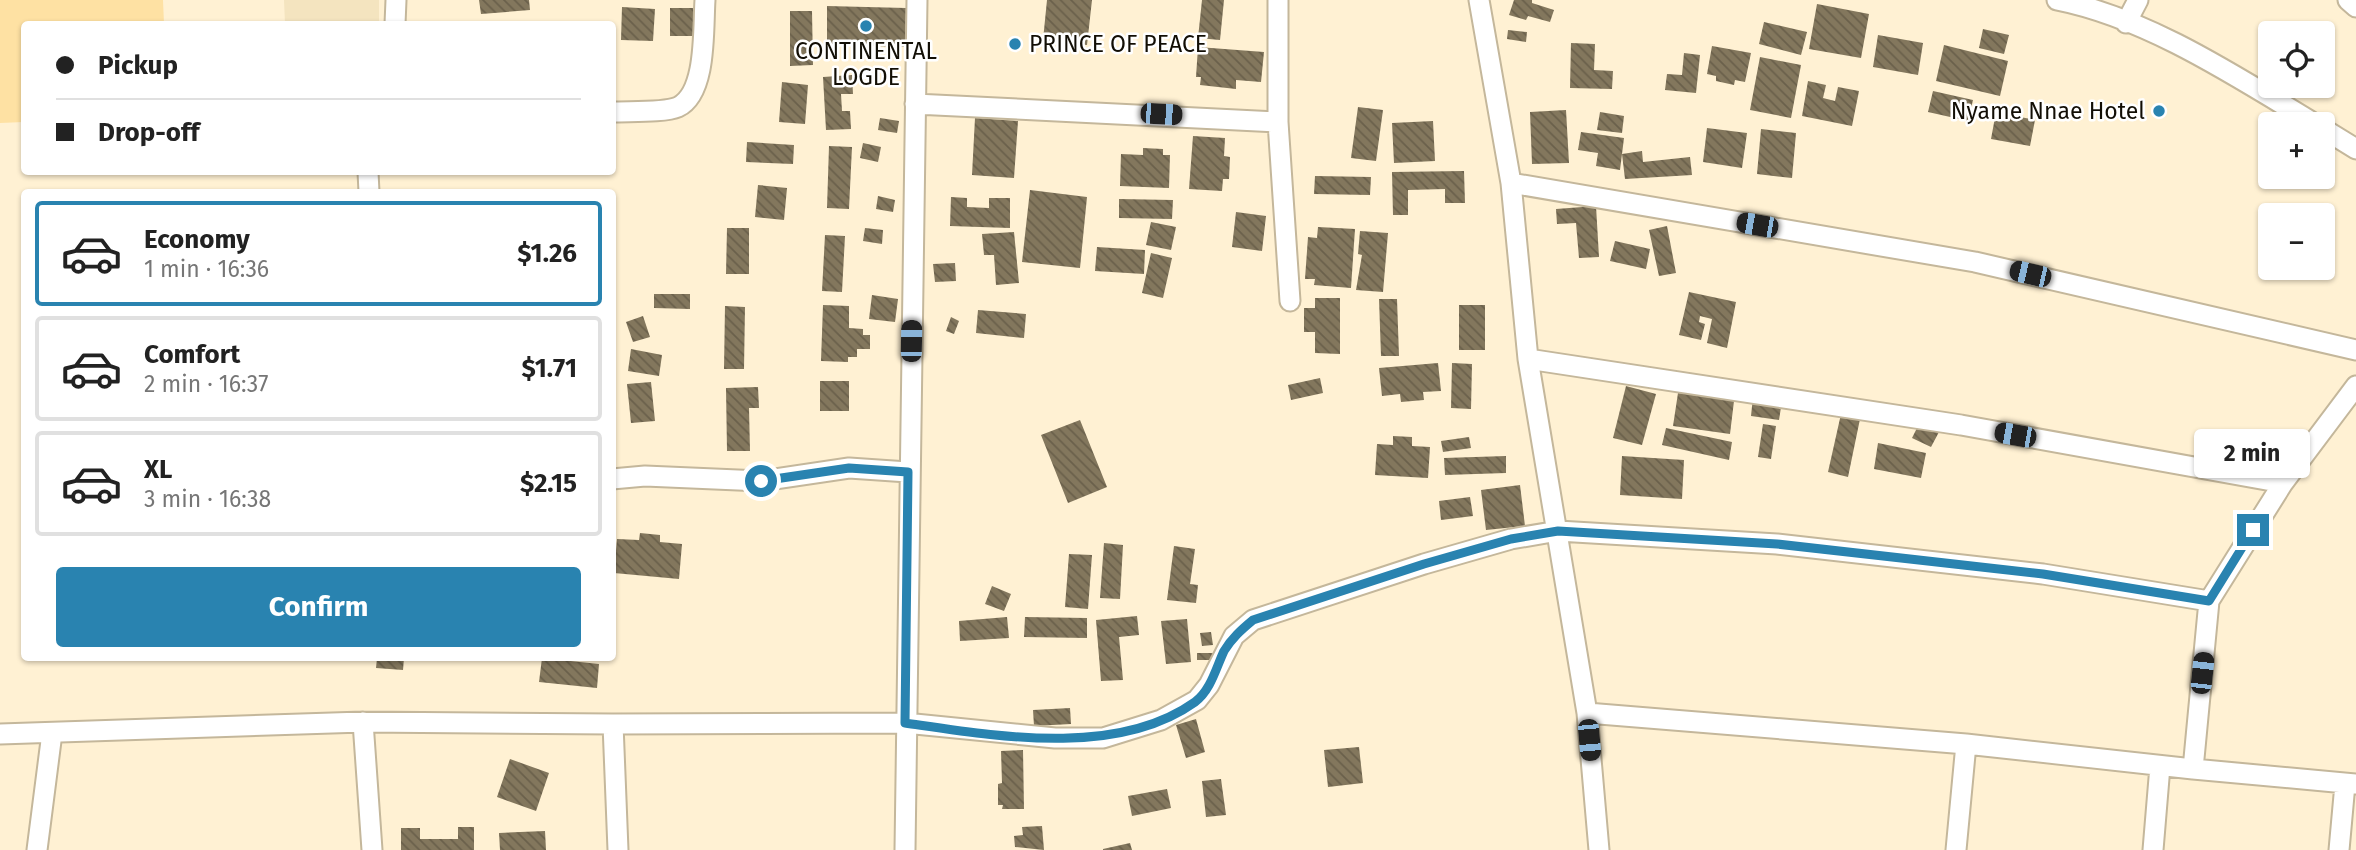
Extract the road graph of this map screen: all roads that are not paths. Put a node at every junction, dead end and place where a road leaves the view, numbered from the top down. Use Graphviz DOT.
graph roads {
  1 [pos="396,0"];
  2 [pos="705,0"];
  3 [pos="917,0"];
  4 [pos="1278,0"];
  5 [pos="1479,0"];
  6 [pos="2138,0"];
  7 [pos="2348,0"];
  8 [pos="2064,1"];
  9 [pos="2356,7"];
  10 [pos="396,21"];
  11 [pos="2126,23"];
  12 [pos="915,104"];
  13 [pos="2294,112"];
  14 [pos="616,113"];
  15 [pos="1278,122"];
  16 [pos="2335,136"];
  17 [pos="2356,149"];
  18 [pos="1511,183"];
  19 [pos="1290,301"];
  20 [pos="2356,350"];
  21 [pos="1528,359"];
  22 [pos="2356,386"];
  23 [pos="908,472"];
  24 [pos="616,479"];
  25 [pos="2284,483"];
  26 [pos="1558,531"];
  27 [pos="2209,601"];
  28 [pos="1587,713"];
  29 [pos="363,722"];
  30 [pos="905,723"];
  31 [pos="613,724"];
  32 [pos="52,733"];
  33 [pos="0,734"];
  34 [pos="1966,744"];
  35 [pos="2160,766"];
  36 [pos="2193,769"];
  37 [pos="2350,784"];
  38 [pos="37,850"];
  39 [pos="372,850"];
  40 [pos="618,850"];
  41 [pos="905,850"];
  42 [pos="1599,850"];
  43 [pos="1956,850"];
  44 [pos="2153,850"];
  45 [pos="2339,850"];
  1 -- 10 [label="street"];
  2 -- 14 [label="street"];
  3 -- 12 [label="street"];
  4 -- 15 [label="street"];
  5 -- 18 [label="street"];
  6 -- 11 [label="street"];
  7 -- 9 [label="street"];
  8 -- 11 [label="street"];
  11 -- 13 [label="street"];
  12 -- 15 [label="street"];
  12 -- 23 [label="street"];
  15 -- 19 [label="street"];
  16 -- 17 [label="street"];
  18 -- 20 [label="street"];
  18 -- 21 [label="street"];
  21 -- 25 [label="street"];
  21 -- 26 [label="street"];
  22 -- 25 [label="street"];
  23 -- 24 [label="street"];
  23 -- 30 [label="street"];
  25 -- 27 [label="street"];
  26 -- 27 [label="street"];
  26 -- 28 [label="street"];
  26 -- 30 [label="street"];
  27 -- 36 [label="street"];
  28 -- 34 [label="street"];
  28 -- 42 [label="street"];
  29 -- 31 [label="street"];
  29 -- 32 [label="street"];
  29 -- 39 [label="street"];
  30 -- 31 [label="street"];
  30 -- 41 [label="street"];
  31 -- 40 [label="street"];
  32 -- 33 [label="street"];
  32 -- 38 [label="street"];
  34 -- 35 [label="street"];
  34 -- 43 [label="street"];
  35 -- 36 [label="street"];
  35 -- 44 [label="street"];
  36 -- 37 [label="street"];
  37 -- 45 [label="street"];
}
